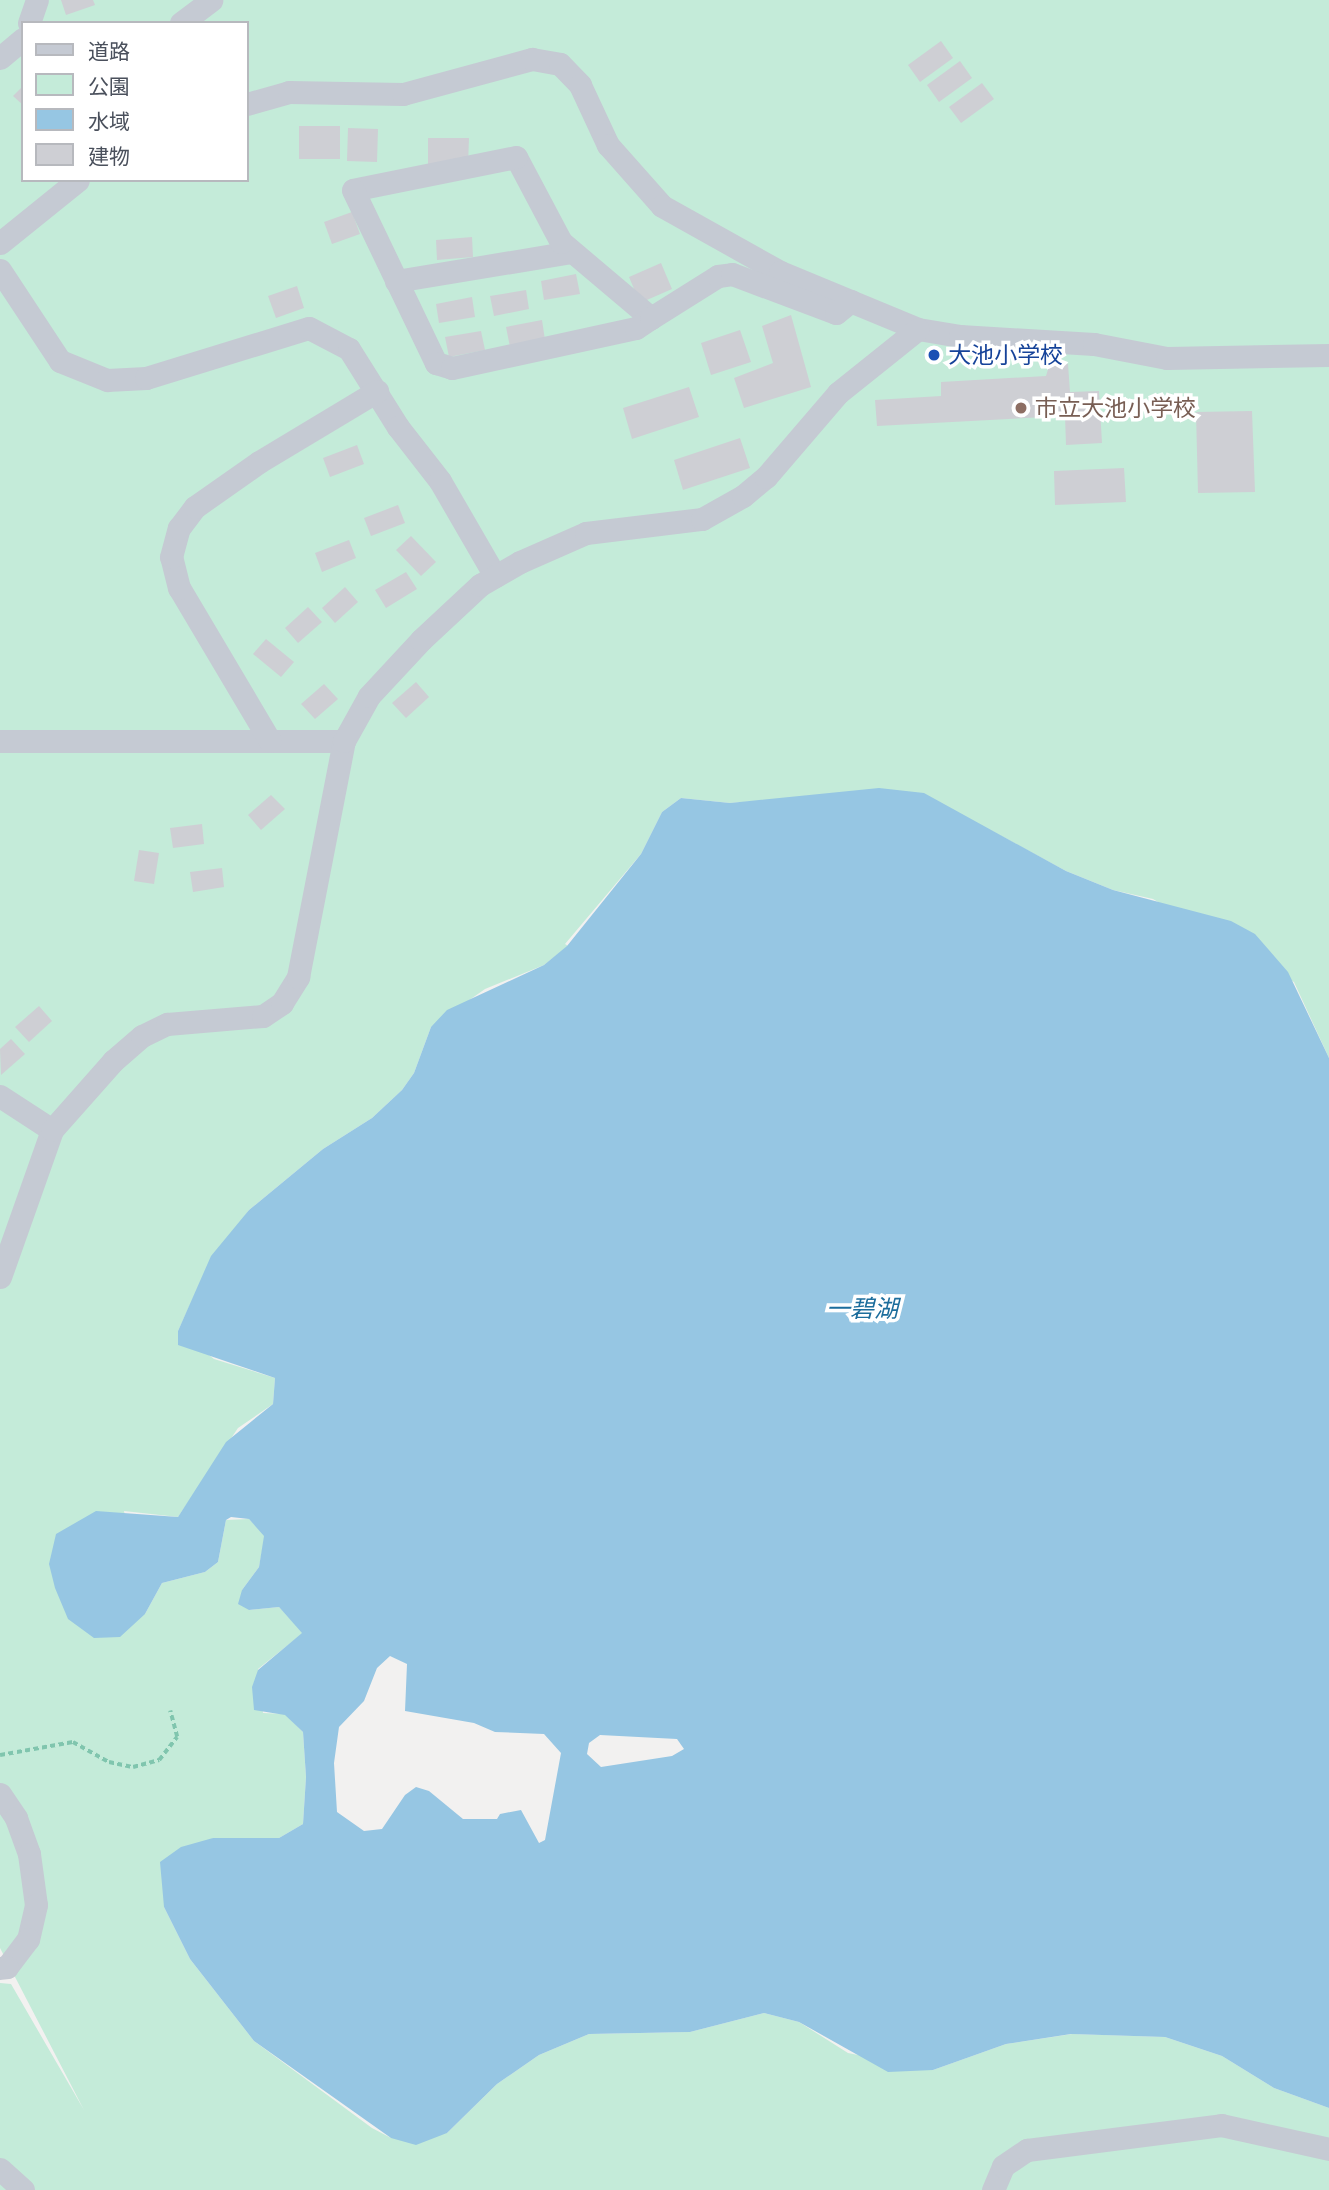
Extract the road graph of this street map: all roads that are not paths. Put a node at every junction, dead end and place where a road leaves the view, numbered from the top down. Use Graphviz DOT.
graph roads {
  1 [pos="37,0"];
  2 [pos="211,0"];
  3 [pos="30,21"];
  4 [pos="184,21"];
  5 [pos="21,41"];
  6 [pos="0,58"];
  7 [pos="248,104"];
  8 [pos="76,182"];
  9 [pos="0,243"];
  10 [pos="572,252"];
  11 [pos="0,271"];
  12 [pos="397,281"];
  13 [pos="851,301"];
  14 [pos="651,318"];
  15 [pos="918,329"];
  16 [pos="1329,355"];
  17 [pos="377,391"];
  18 [pos="495,576"];
  19 [pos="0,741"];
  20 [pos="270,741"];
  21 [pos="344,741"];
  22 [pos="0,1096"];
  23 [pos="52,1130"];
  24 [pos="0,1277"];
  25 [pos="0,1794"];
  26 [pos="0,1968"];
  27 [pos="1329,2149"];
  28 [pos="0,2169"];
  29 [pos="23,2190"];
  30 [pos="993,2190"];
  1 -- 3 [label="street"];
  2 -- 4 [label="street"];
  5 -- 6 [label="street"];
  7 -- 13 [label="street"];
  8 -- 9 [label="street"];
  10 -- 12 [label="street"];
  10 -- 12 [label="street"];
  10 -- 14 [label="street"];
  11 -- 17 [label="street"];
  12 -- 14 [label="street"];
  13 -- 14 [label="street"];
  13 -- 15 [label="street"];
  15 -- 16 [label="street"];
  15 -- 18 [label="street"];
  17 -- 18 [label="street"];
  17 -- 20 [label="street"];
  18 -- 21 [label="street"];
  19 -- 20 [label="street"];
  20 -- 21 [label="street"];
  21 -- 23 [label="street"];
  22 -- 23 [label="street"];
  23 -- 24 [label="street"];
  25 -- 26 [label="street"];
  27 -- 30 [label="street"];
  28 -- 29 [label="street"];
}
